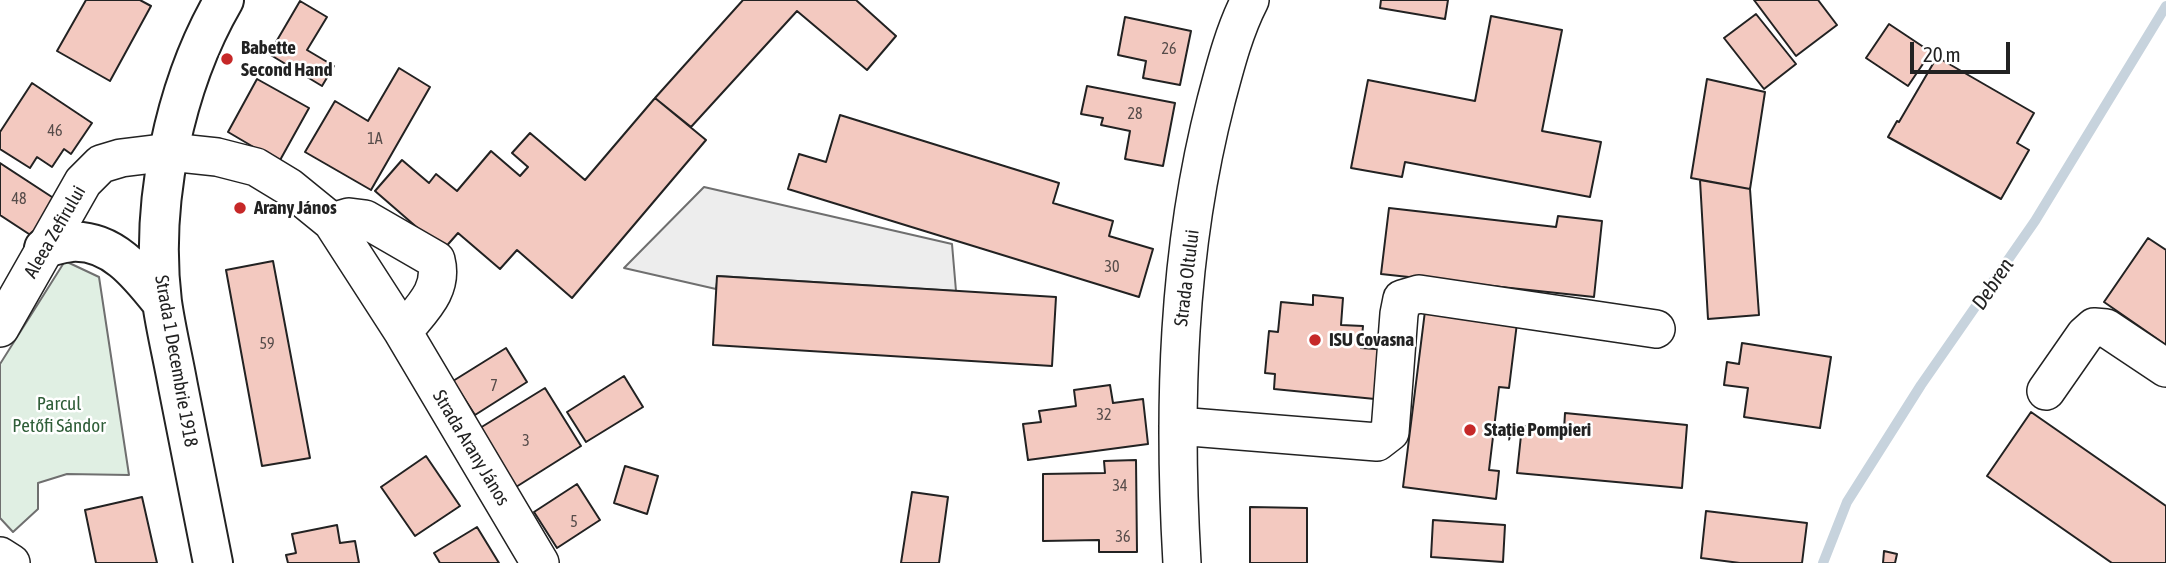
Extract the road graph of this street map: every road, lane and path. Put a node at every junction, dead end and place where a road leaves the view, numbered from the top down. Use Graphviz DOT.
graph roads {
  1 [pos="223,0"];
  2 [pos="1250,0"];
  3 [pos="170,152"];
  4 [pos="331,222"];
  5 [pos="44,248"];
  6 [pos="162,303"];
  7 [pos="0,328"];
  8 [pos="1657,329"];
  9 [pos="402,332"];
  10 [pos="2166,368"];
  11 [pos="2046,391"];
  12 [pos="1178,426"];
  13 [pos="0,556"];
  14 [pos="11,563"];
  15 [pos="213,563"];
  16 [pos="540,563"];
  17 [pos="1182,563"];
  1 -- 3 [label="main road, Strada 1 Decembrie 1918"];
  2 -- 12 [label="street, Strada Oltului"];
  3 -- 4 [label="street, Strada Arany János"];
  3 -- 5 [label="street, Aleea Zefirului"];
  3 -- 6 [label="main road, Strada 1 Decembrie 1918"];
  4 -- 9 [label="street, Strada Arany János"];
  4 -- 9 [label="street"];
  5 -- 6 [label="main road"];
  5 -- 7 [label="street, Aleea Zefirului"];
  6 -- 15 [label="main road, Strada 1 Decembrie 1918"];
  8 -- 12 [label="street"];
  9 -- 16 [label="street, Strada Arany János"];
  10 -- 11 [label="street"];
  12 -- 17 [label="street, Strada Oltului"];
  13 -- 14 [label="street"];
}
